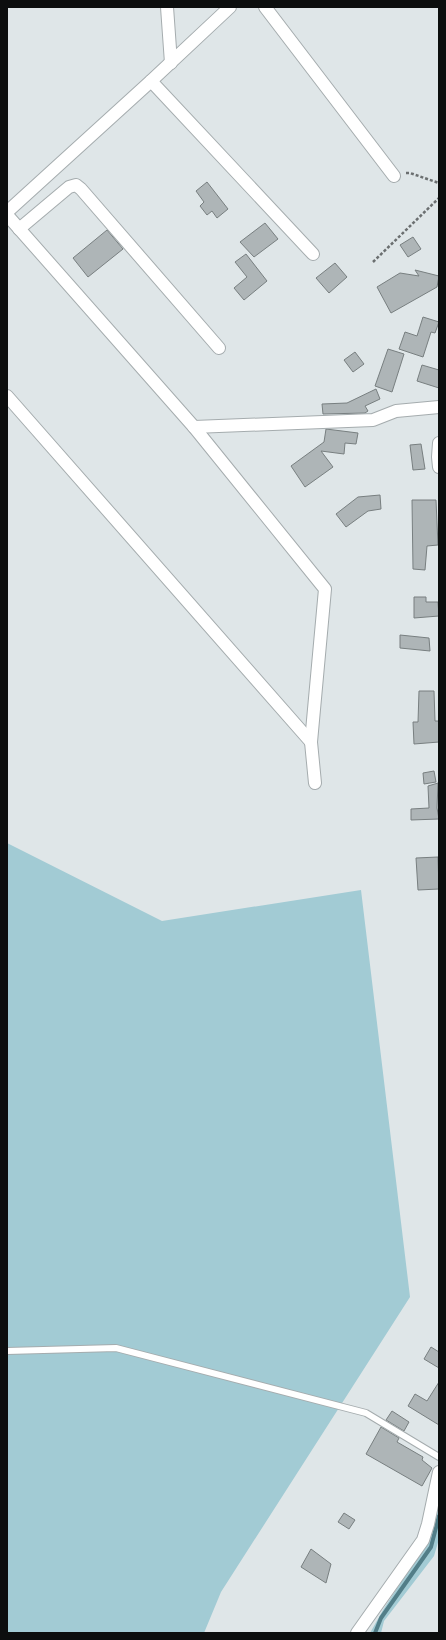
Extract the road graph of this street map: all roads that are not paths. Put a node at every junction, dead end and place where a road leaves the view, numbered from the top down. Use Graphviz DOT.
graph roads {
  1 [pos="167,7"];
  2 [pos="230,7"];
  3 [pos="265,7"];
  4 [pos="171,63"];
  5 [pos="151,81"];
  6 [pos="394,176"];
  7 [pos="7,213"];
  8 [pos="19,228"];
  9 [pos="313,254"];
  10 [pos="218,348"];
  11 [pos="7,396"];
  12 [pos="439,407"];
  13 [pos="194,427"];
  14 [pos="439,443"];
  15 [pos="439,467"];
  16 [pos="311,742"];
  17 [pos="316,783"];
  18 [pos="7,1351"];
  19 [pos="439,1457"];
  20 [pos="439,1475"];
  21 [pos="357,1633"];
  1 -- 4 [label="street"];
  2 -- 4 [label="street"];
  3 -- 6 [label="street"];
  4 -- 5 [label="street"];
  5 -- 7 [label="street"];
  5 -- 9 [label="street"];
  7 -- 8 [label="street"];
  8 -- 10 [label="street"];
  8 -- 13 [label="street"];
  11 -- 16 [label="street"];
  12 -- 13 [label="street"];
  13 -- 16 [label="street"];
  14 -- 15 [label="street"];
  16 -- 17 [label="street"];
  18 -- 19 [label="lane"];
  20 -- 21 [label="street"];
}
